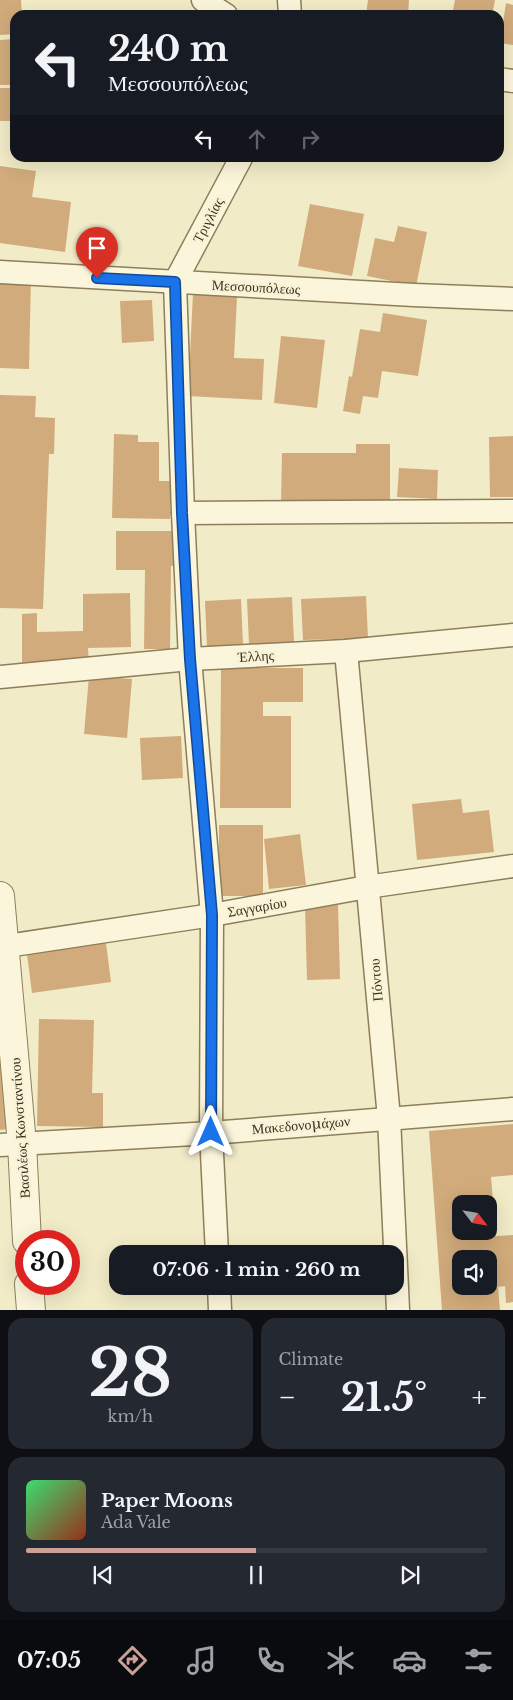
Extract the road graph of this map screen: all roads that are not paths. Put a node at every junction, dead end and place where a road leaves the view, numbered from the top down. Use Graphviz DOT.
graph roads {
  1 [pos="203,0"];
  2 [pos="218,10"];
  3 [pos="240,162"];
  4 [pos="0,272"];
  5 [pos="175,282"];
  6 [pos="513,299"];
  7 [pos="513,511"];
  8 [pos="182,513"];
  9 [pos="513,635"];
  10 [pos="346,651"];
  11 [pos="190,659"];
  12 [pos="0,677"];
  13 [pos="513,866"];
  14 [pos="367,887"];
  15 [pos="0,896"];
  16 [pos="212,915"];
  17 [pos="2,946"];
  18 [pos="513,1109"];
  19 [pos="389,1118"];
  20 [pos="211,1132"];
  21 [pos="11,1144"];
  22 [pos="25,1230"];
  23 [pos="217,1245"];
  24 [pos="30,1295"];
  25 [pos="219,1295"];
  26 [pos="31,1310"];
  27 [pos="220,1310"];
  28 [pos="398,1310"];
  1 -- 2 [label="street"];
  3 -- 5 [label="street, Τριγλίας"];
  4 -- 5 [label="street, Μεσσουπόλεως"];
  5 -- 6 [label="street, Μεσσουπόλεως"];
  5 -- 8 [label="street"];
  7 -- 8 [label="street"];
  8 -- 11 [label="street"];
  9 -- 10 [label="street, Έλλης"];
  10 -- 11 [label="street, Έλλης"];
  10 -- 14 [label="street, Πόντου"];
  11 -- 12 [label="street, Έλλης"];
  11 -- 16 [label="street"];
  13 -- 14 [label="street, Σαγγαρίου"];
  14 -- 16 [label="street, Σαγγαρίου"];
  14 -- 19 [label="street, Πόντου"];
  15 -- 17 [label="street, Βασιλέως Κωνσταντίνου"];
  16 -- 17 [label="street, Σαγγαρίου"];
  16 -- 20 [label="street"];
  17 -- 21 [label="street, Βασιλέως Κωνσταντίνου"];
  18 -- 19 [label="street, Μακεδονομάχων"];
  19 -- 20 [label="street, Μακεδονομάχων"];
  19 -- 28 [label="street, Πόντου"];
  20 -- 21 [label="street, Μακεδονομάχων"];
  20 -- 23 [label="street"];
  21 -- 22 [label="street, Βασιλέως Κωνσταντίνου"];
  24 -- 26 [label="street"];
  25 -- 27 [label="street"];
}
